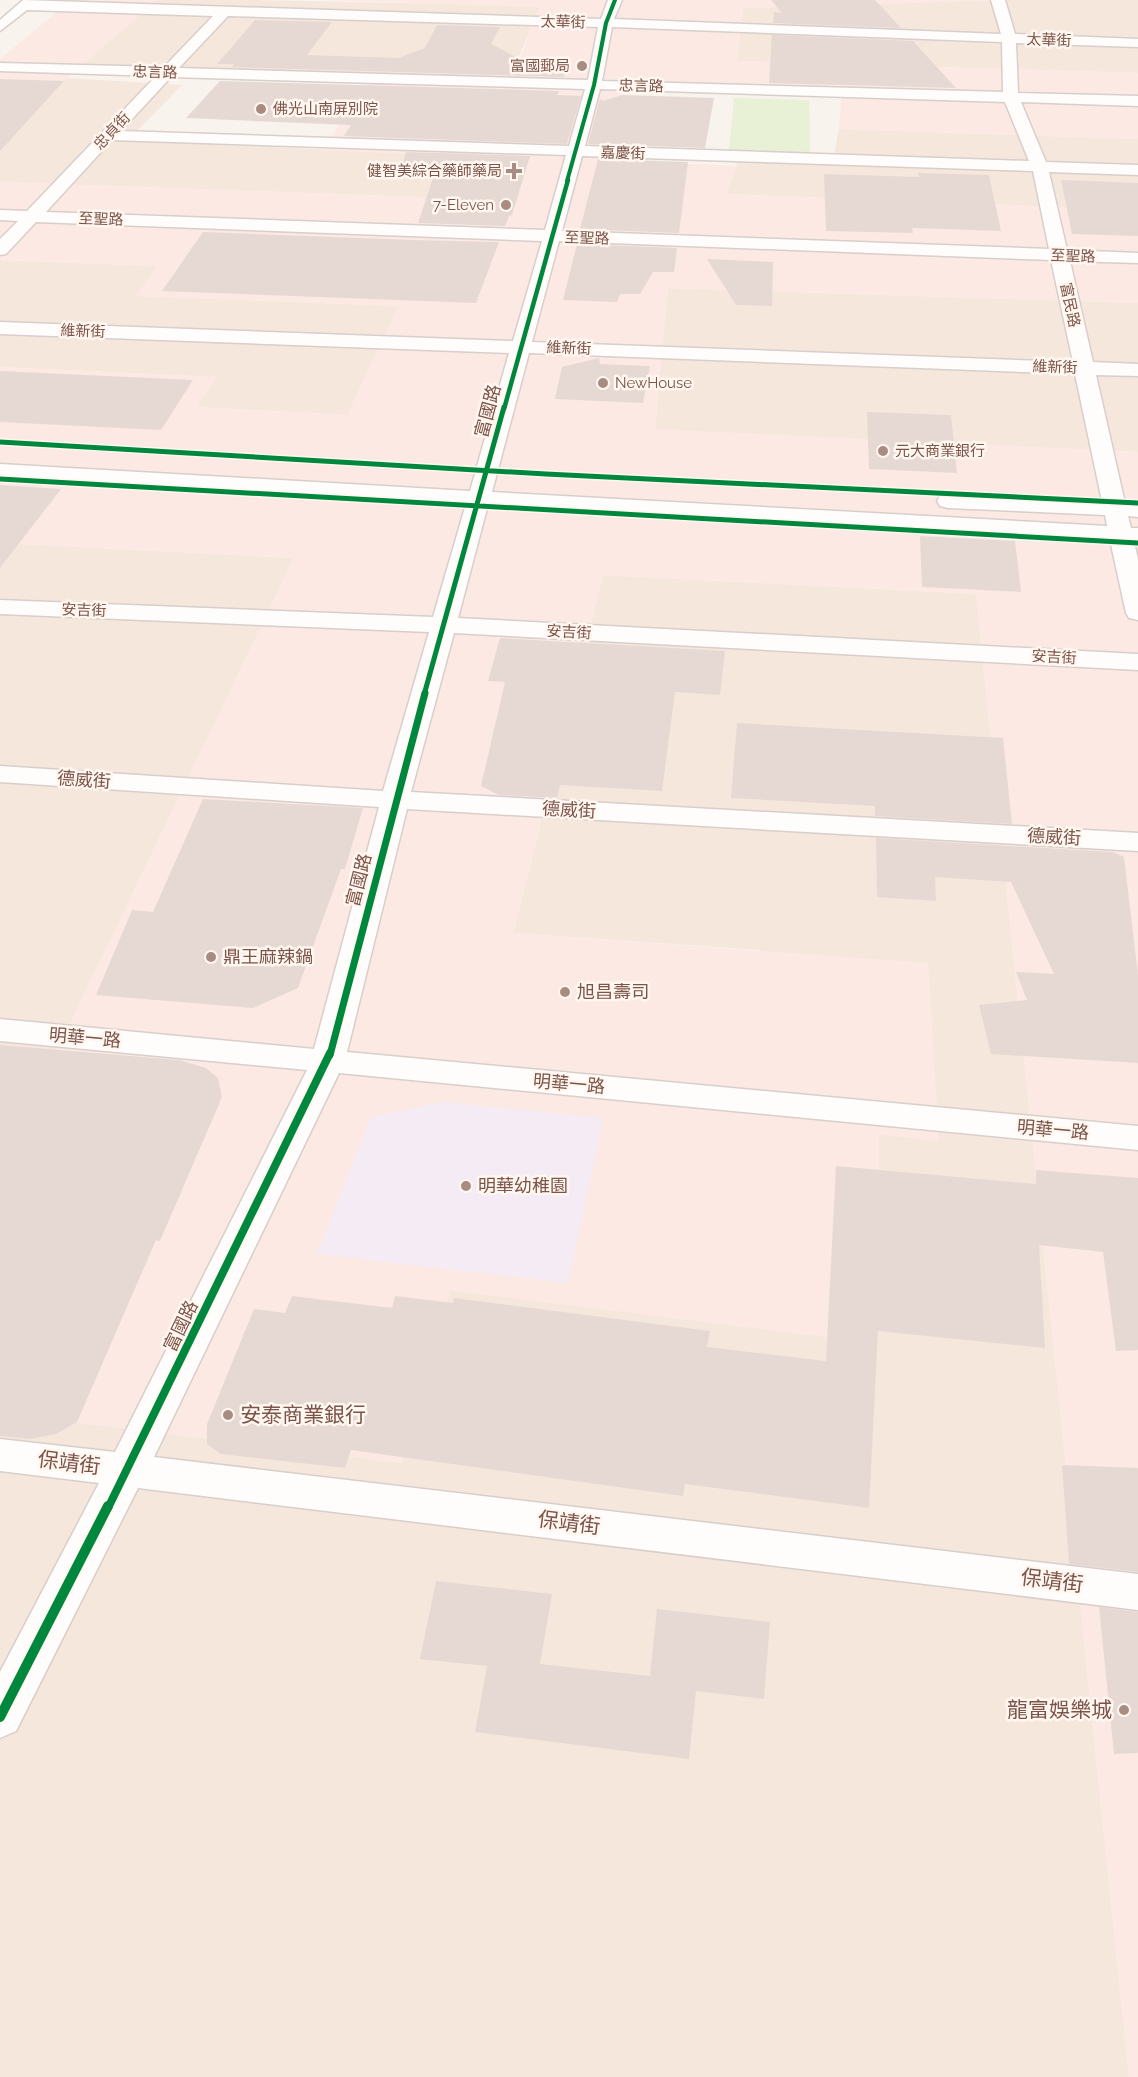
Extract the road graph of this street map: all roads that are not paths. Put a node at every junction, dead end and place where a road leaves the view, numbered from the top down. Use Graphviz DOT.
graph roads {
  1 [pos="615,0"];
  2 [pos="998,0"];
  3 [pos="28,3"];
  4 [pos="224,12"];
  5 [pos="606,23"];
  6 [pos="0,27"];
  7 [pos="1009,38"];
  8 [pos="1138,43"];
  9 [pos="0,67"];
  10 [pos="167,72"];
  11 [pos="594,85"];
  12 [pos="1011,97"];
  13 [pos="1138,101"];
  14 [pos="108,135"];
  15 [pos="575,152"];
  16 [pos="1040,166"];
  17 [pos="1138,170"];
  18 [pos="0,215"];
  19 [pos="32,216"];
  20 [pos="552,237"];
  21 [pos="0,250"];
  22 [pos="1059,255"];
  23 [pos="1138,258"];
  24 [pos="0,328"];
  25 [pos="522,346"];
  26 [pos="1084,368"];
  27 [pos="1138,370"];
  28 [pos="0,450"];
  29 [pos="0,471"];
  30 [pos="482,488"];
  31 [pos="1114,509"];
  32 [pos="1138,510"];
  33 [pos="1129,534"];
  34 [pos="0,607"];
  35 [pos="1138,614"];
  36 [pos="444,625"];
  37 [pos="1138,662"];
  38 [pos="0,774"];
  39 [pos="395,800"];
  40 [pos="1138,842"];
  41 [pos="0,1030"];
  42 [pos="328,1061"];
  43 [pos="1138,1138"];
  44 [pos="0,1455"];
  45 [pos="126,1470"];
  46 [pos="1138,1592"];
  47 [pos="0,1717"];
  1 -- 5 [label="street, 富國路"];
  2 -- 7 [label="street, 富民路"];
  3 -- 4 [label="street, 太華街"];
  3 -- 6 [label="street"];
  4 -- 5 [label="street, 太華街"];
  4 -- 10 [label="street, 忠貞街"];
  5 -- 7 [label="street, 太華街"];
  5 -- 11 [label="street, 富國路"];
  7 -- 8 [label="street, 太華街"];
  7 -- 12 [label="street, 富民路"];
  9 -- 10 [label="street, 忠言路"];
  10 -- 11 [label="street, 忠言路"];
  10 -- 14 [label="street, 忠貞街"];
  11 -- 12 [label="street, 忠言路"];
  11 -- 15 [label="street, 富國路"];
  12 -- 13 [label="street, 忠言路"];
  12 -- 16 [label="street, 富民路"];
  14 -- 15 [label="street, 嘉慶街"];
  14 -- 19 [label="street, 忠貞街"];
  15 -- 16 [label="street, 嘉慶街"];
  15 -- 20 [label="street, 富國路"];
  16 -- 17 [label="street, 嘉慶街"];
  16 -- 22 [label="street, 富民路"];
  18 -- 19 [label="street, 至聖路"];
  19 -- 20 [label="street, 至聖路"];
  19 -- 21 [label="street, 忠貞街"];
  20 -- 22 [label="street, 至聖路"];
  20 -- 25 [label="street, 富國路"];
  22 -- 23 [label="street, 至聖路"];
  22 -- 26 [label="street, 富民路"];
  24 -- 25 [label="street, 維新街"];
  25 -- 26 [label="street, 維新街"];
  25 -- 30 [label="street, 富國路"];
  26 -- 27 [label="street, 維新街"];
  26 -- 31 [label="street, 富民路"];
  28 -- 30 [label="street"];
  29 -- 30 [label="street"];
  30 -- 31 [label="street"];
  30 -- 33 [label="street"];
  30 -- 36 [label="street, 富國路"];
  31 -- 32 [label="street"];
  31 -- 33 [label="street, 富民路"];
  33 -- 35 [label="street, 富民路"];
  34 -- 36 [label="street, 安吉街"];
  36 -- 37 [label="street, 安吉街"];
  36 -- 39 [label="street, 富國路"];
  38 -- 39 [label="street, 德威街"];
  39 -- 40 [label="street, 德威街"];
  39 -- 42 [label="street, 富國路"];
  41 -- 42 [label="street, 明華一路"];
  42 -- 43 [label="street, 明華一路"];
  42 -- 45 [label="street, 富國路"];
  44 -- 45 [label="street, 保靖街"];
  45 -- 46 [label="street, 保靖街"];
  45 -- 47 [label="street, 富國路"];
}
